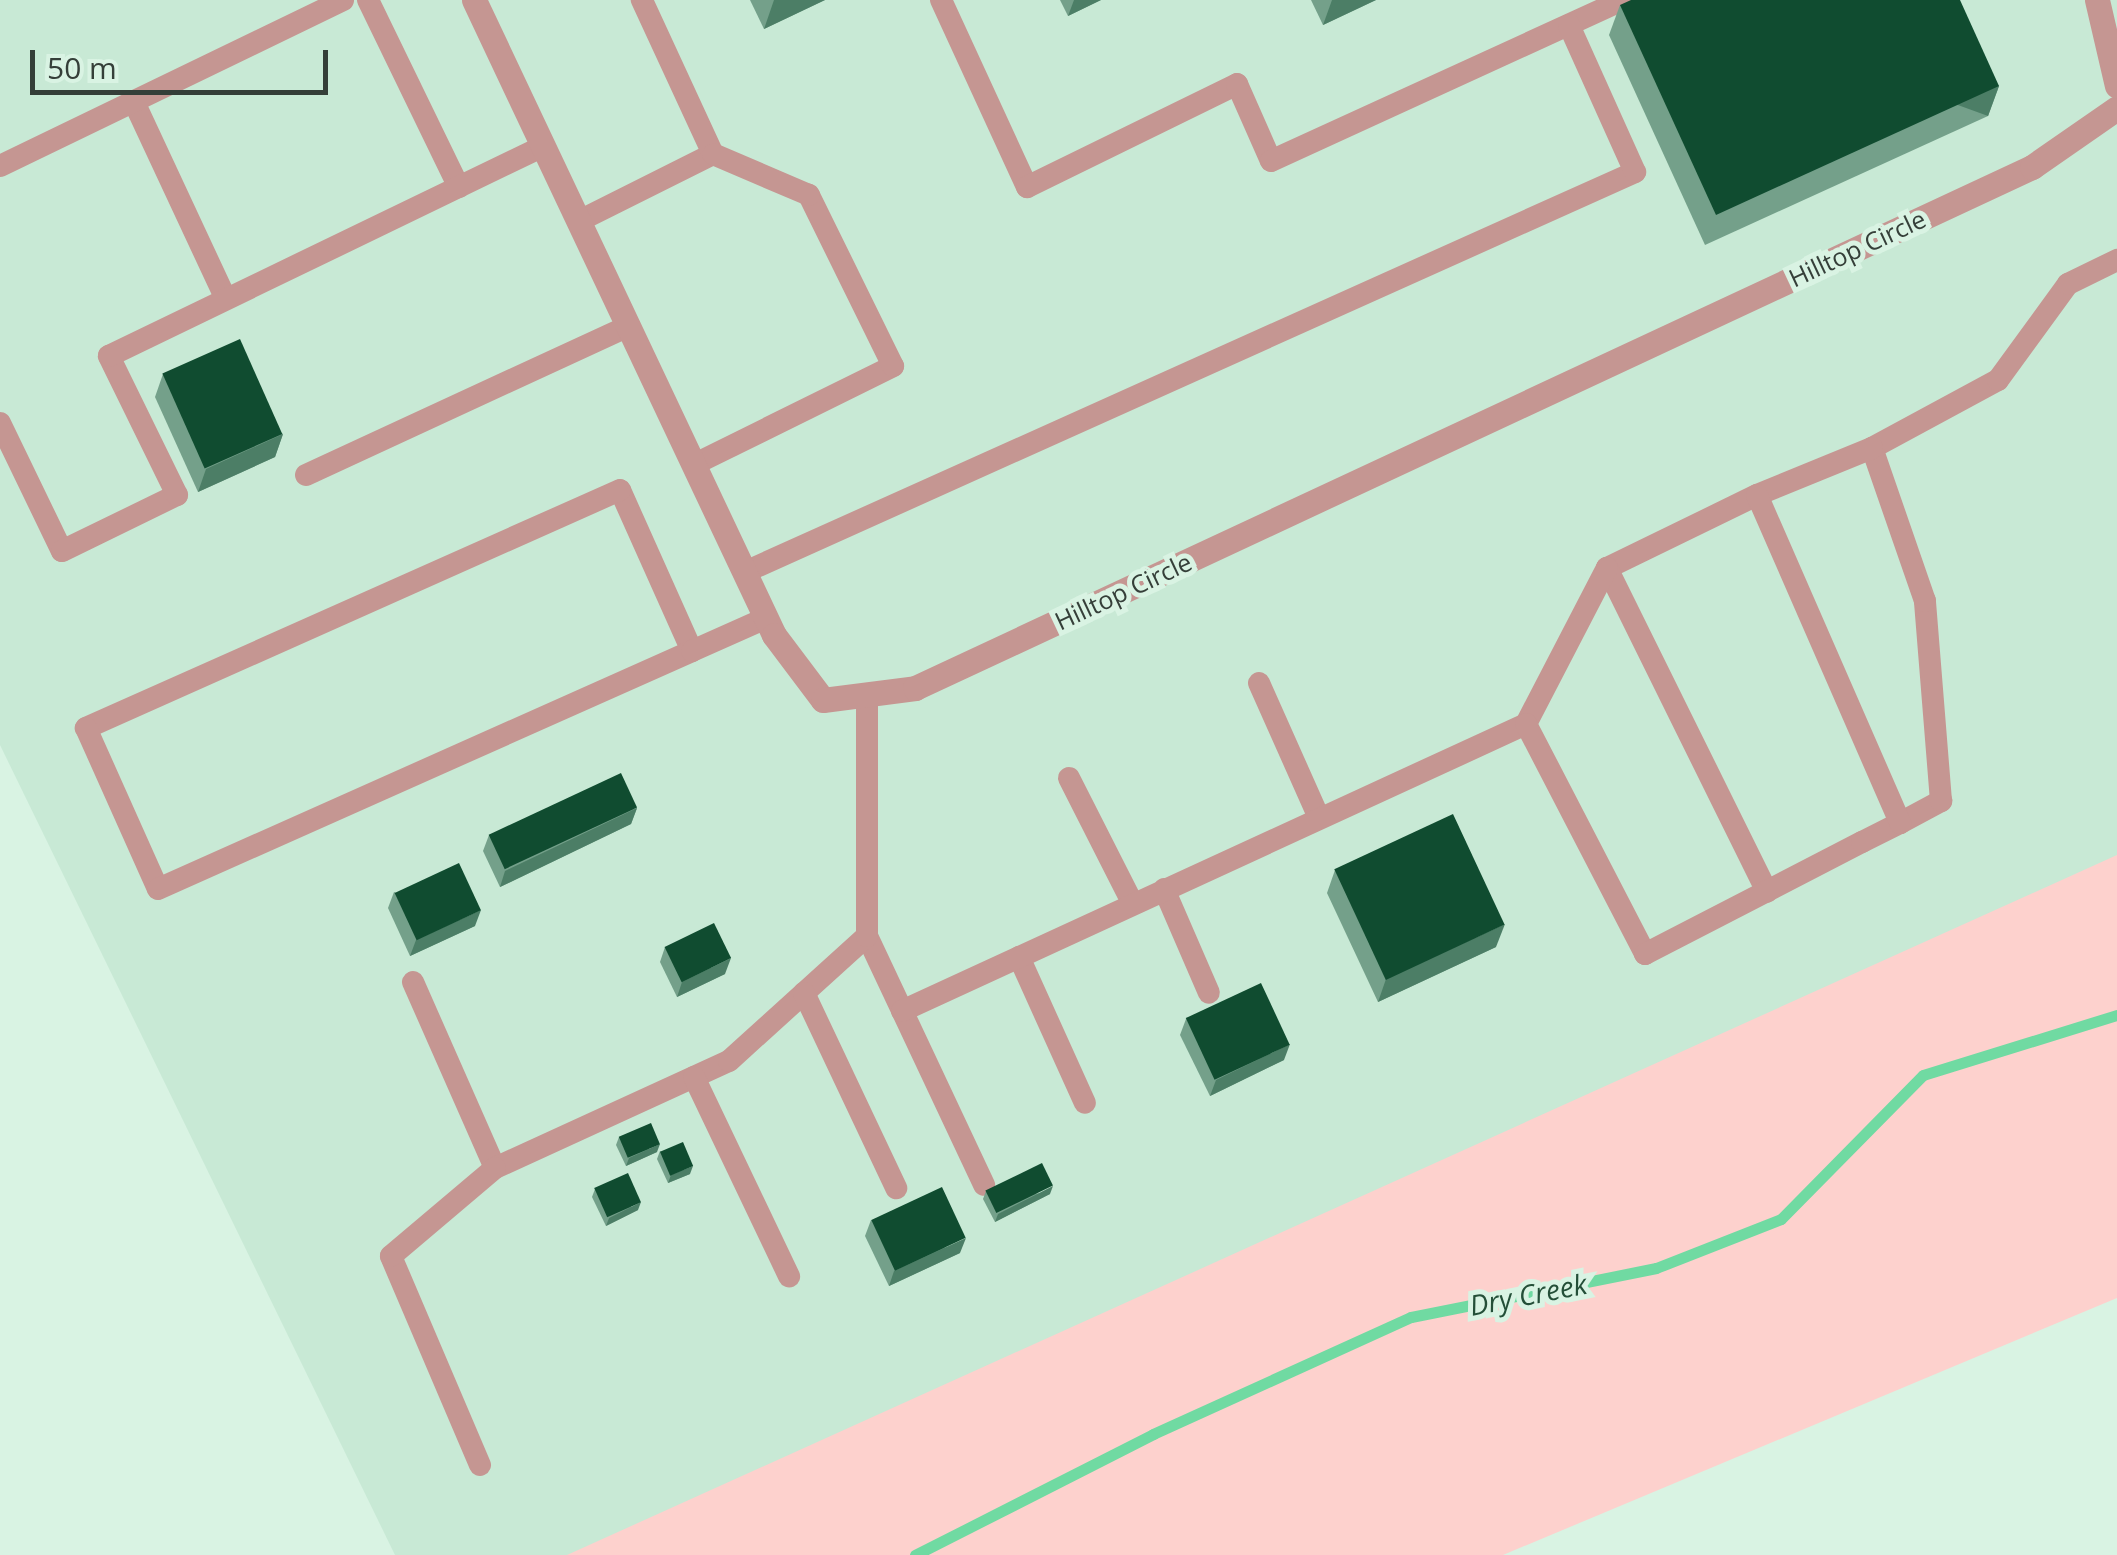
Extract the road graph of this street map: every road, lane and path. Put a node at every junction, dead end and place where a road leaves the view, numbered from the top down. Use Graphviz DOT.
graph roads {
  1 [pos="343,0"];
  2 [pos="368,0"];
  3 [pos="474,0"];
  4 [pos="642,0"];
  5 [pos="941,0"];
  6 [pos="1622,0"];
  7 [pos="2097,0"];
  8 [pos="1568,25"];
  9 [pos="2117,86"];
  10 [pos="134,102"];
  11 [pos="2117,108"];
  12 [pos="544,146"];
  13 [pos="713,154"];
  14 [pos="0,166"];
  15 [pos="459,187"];
  16 [pos="579,221"];
  17 [pos="2117,260"];
  18 [pos="226,299"];
  19 [pos="629,326"];
  20 [pos="0,423"];
  21 [pos="1872,448"];
  22 [pos="695,464"];
  23 [pos="306,476"];
  24 [pos="1756,495"];
  25 [pos="1607,568"];
  26 [pos="745,572"];
  27 [pos="766,618"];
  28 [pos="692,651"];
  29 [pos="1258,683"];
  30 [pos="867,694"];
  31 [pos="1526,724"];
  32 [pos="1069,778"];
  33 [pos="1319,818"];
  34 [pos="1900,823"];
  35 [pos="1164,890"];
  36 [pos="1767,892"];
  37 [pos="1133,904"];
  38 [pos="867,936"];
  39 [pos="1018,957"];
  40 [pos="413,982"];
  41 [pos="804,993"];
  42 [pos="1208,994"];
  43 [pos="902,1011"];
  44 [pos="694,1077"];
  45 [pos="1085,1103"];
  46 [pos="495,1168"];
  47 [pos="984,1184"];
  48 [pos="896,1188"];
  49 [pos="789,1276"];
  50 [pos="480,1466"];
  1 -- 10 [label="lane"];
  2 -- 15 [label="lane"];
  3 -- 12 [label="street, Hilltop Circle"];
  4 -- 13 [label="lane"];
  5 -- 8 [label="lane"];
  6 -- 8 [label="lane"];
  7 -- 9 [label="street"];
  8 -- 26 [label="lane"];
  10 -- 14 [label="lane"];
  10 -- 18 [label="lane"];
  11 -- 30 [label="street, Hilltop Circle"];
  12 -- 15 [label="lane"];
  12 -- 16 [label="street, Hilltop Circle"];
  13 -- 16 [label="lane"];
  13 -- 22 [label="lane"];
  15 -- 18 [label="lane"];
  16 -- 19 [label="street, Hilltop Circle"];
  17 -- 21 [label="lane"];
  18 -- 20 [label="lane"];
  19 -- 22 [label="street, Hilltop Circle"];
  19 -- 23 [label="lane"];
  21 -- 24 [label="lane"];
  21 -- 34 [label="lane"];
  22 -- 26 [label="street, Hilltop Circle"];
  24 -- 25 [label="lane"];
  24 -- 34 [label="lane"];
  25 -- 31 [label="lane"];
  25 -- 36 [label="lane"];
  26 -- 27 [label="street, Hilltop Circle"];
  27 -- 28 [label="lane"];
  27 -- 30 [label="street, Hilltop Circle"];
  28 -- 28 [label="lane"];
  29 -- 33 [label="lane"];
  30 -- 38 [label="lane"];
  31 -- 33 [label="lane"];
  31 -- 36 [label="lane"];
  32 -- 37 [label="lane"];
  33 -- 35 [label="lane"];
  34 -- 36 [label="lane"];
  35 -- 37 [label="lane"];
  35 -- 42 [label="lane"];
  37 -- 39 [label="lane"];
  38 -- 41 [label="lane"];
  38 -- 43 [label="lane"];
  39 -- 43 [label="lane"];
  39 -- 45 [label="lane"];
  40 -- 46 [label="lane"];
  41 -- 44 [label="lane"];
  41 -- 48 [label="lane"];
  43 -- 47 [label="lane"];
  44 -- 46 [label="lane"];
  44 -- 49 [label="lane"];
  46 -- 50 [label="lane"];
}
